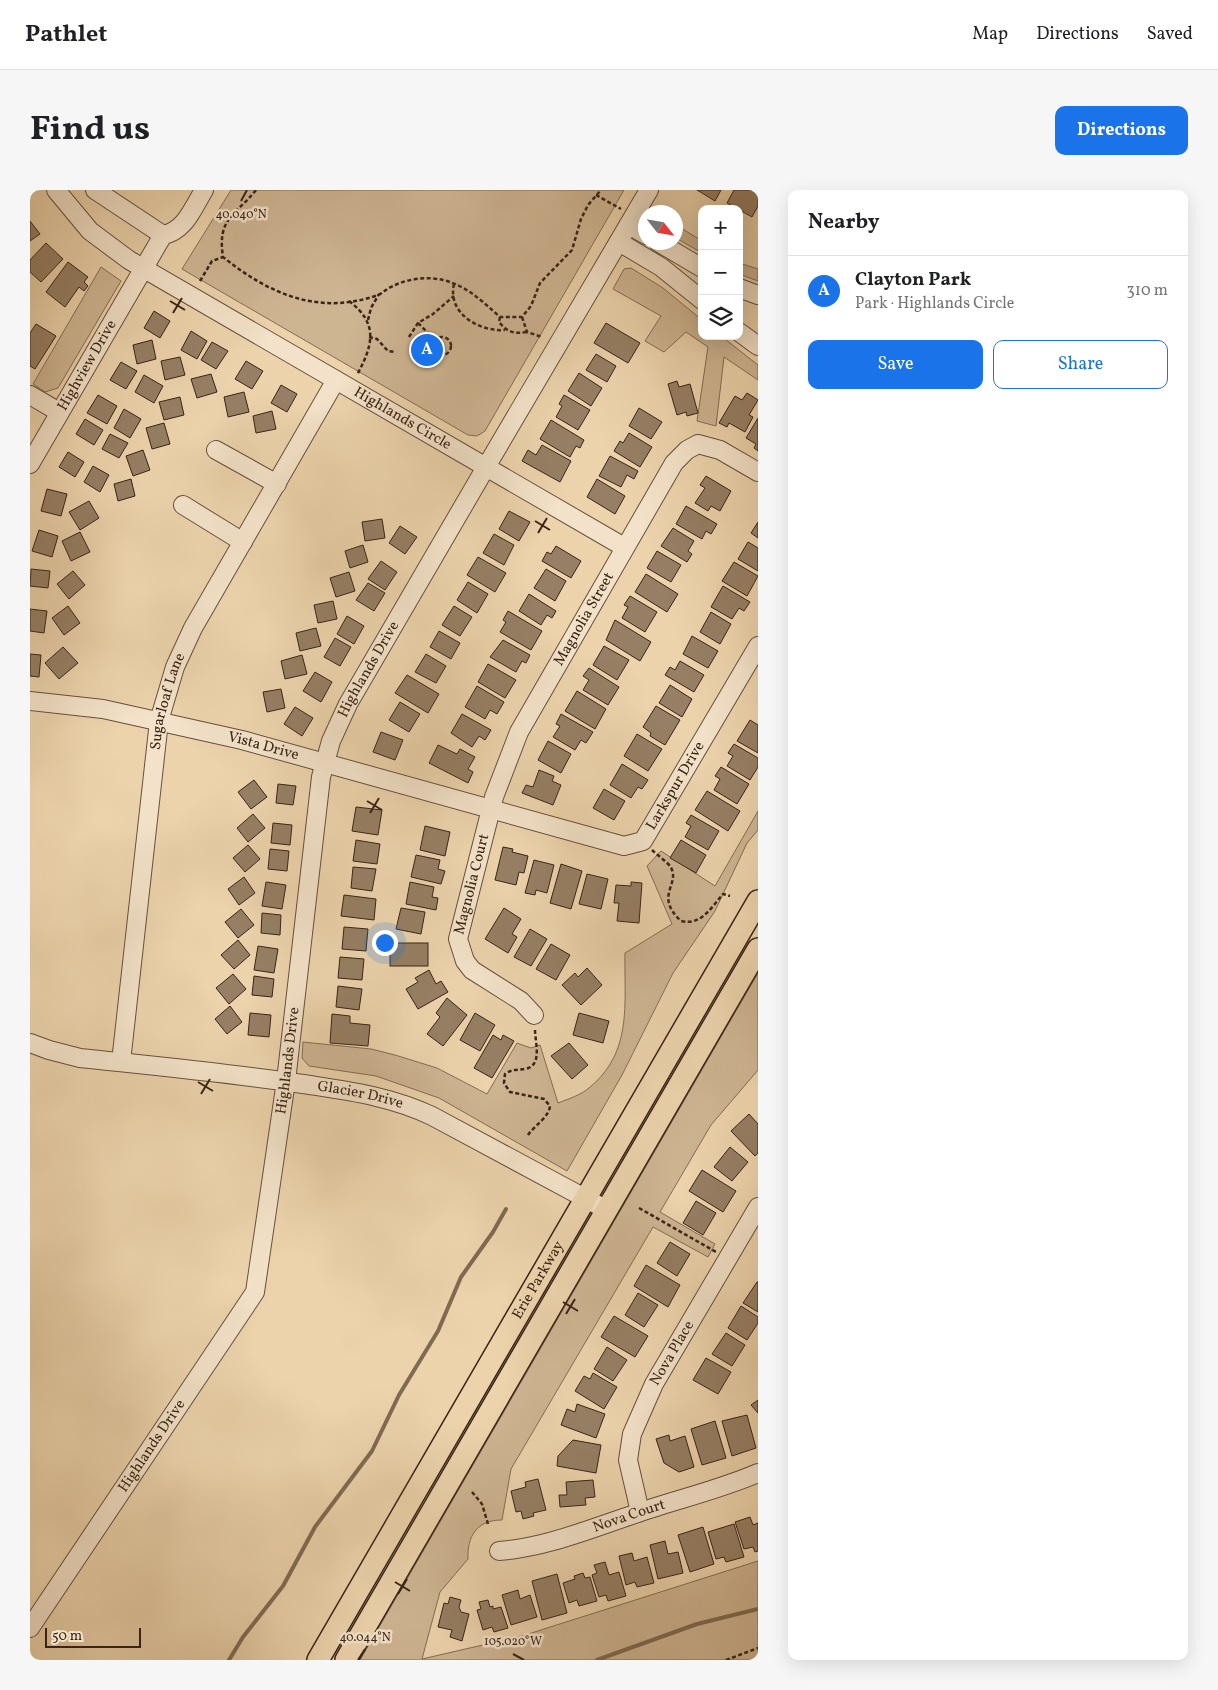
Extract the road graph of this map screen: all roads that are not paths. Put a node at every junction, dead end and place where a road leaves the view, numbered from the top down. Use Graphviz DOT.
graph roads {
  1 [pos="56,190"];
  2 [pos="95,190"];
  3 [pos="204,190"];
  4 [pos="648,190"];
  5 [pos="625,217"];
  6 [pos="638,228"];
  7 [pos="162,235"];
  8 [pos="619,242"];
  9 [pos="672,250"];
  10 [pos="698,266"];
  11 [pos="144,268"];
  12 [pos="743,290"];
  13 [pos="758,296"];
  14 [pos="698,297"];
  15 [pos="743,335"];
  16 [pos="758,346"];
  17 [pos="336,380"];
  18 [pos="30,395"];
  19 [pos="59,412"];
  20 [pos="216,450"];
  21 [pos="30,464"];
  22 [pos="486,467"];
  23 [pos="758,472"];
  24 [pos="276,484"];
  25 [pos="183,505"];
  26 [pos="243,542"];
  27 [pos="624,547"];
  28 [pos="758,646"];
  29 [pos="30,701"];
  30 [pos="159,721"];
  31 [pos="324,762"];
  32 [pos="491,810"];
  33 [pos="758,901"];
  34 [pos="758,949"];
  35 [pos="534,1015"];
  36 [pos="30,1043"];
  37 [pos="121,1062"];
  38 [pos="286,1081"];
  39 [pos="586,1198"];
  40 [pos="758,1207"];
  41 [pos="607,1210"];
  42 [pos="758,1473"];
  43 [pos="640,1512"];
  44 [pos="499,1551"];
  45 [pos="30,1628"];
  46 [pos="318,1660"];
  47 [pos="346,1660"];
  1 -- 11 [label="street, Highlands Circle"];
  2 -- 7 [label="street"];
  3 -- 7 [label="street"];
  4 -- 5 [label="street"];
  5 -- 6 [label="street"];
  5 -- 8 [label="street"];
  7 -- 11 [label="street, Highview Drive"];
  8 -- 14 [label="street"];
  8 -- 22 [label="street"];
  9 -- 10 [label="street"];
  11 -- 17 [label="street, Highlands Circle"];
  11 -- 19 [label="street, Highview Drive"];
  12 -- 13 [label="street"];
  15 -- 16 [label="street"];
  17 -- 22 [label="street, Highlands Circle"];
  17 -- 24 [label="street, Sugarloaf Lane"];
  18 -- 19 [label="street"];
  19 -- 21 [label="street, Highview Drive"];
  20 -- 24 [label="street"];
  22 -- 27 [label="street, Highlands Circle"];
  22 -- 31 [label="street, Highlands Drive"];
  23 -- 27 [label="street, Magnolia Street"];
  24 -- 26 [label="street, Sugarloaf Lane"];
  25 -- 26 [label="street"];
  26 -- 30 [label="street, Sugarloaf Lane"];
  27 -- 32 [label="street, Magnolia Street"];
  28 -- 32 [label="street, Larkspur Drive"];
  29 -- 30 [label="street, Vista Drive"];
  30 -- 31 [label="street, Vista Drive"];
  30 -- 37 [label="street, Sugarloaf Lane"];
  31 -- 32 [label="street, Vista Drive"];
  31 -- 38 [label="street, Highlands Drive"];
  32 -- 35 [label="street, Magnolia Court"];
  33 -- 39 [label="main road, Erie Parkway"];
  34 -- 41 [label="main road, Erie Parkway"];
  36 -- 37 [label="street, Glacier Drive"];
  37 -- 38 [label="street, Glacier Drive"];
  38 -- 39 [label="street, Glacier Drive"];
  38 -- 45 [label="street, Highlands Drive"];
  39 -- 41 [label="street, Glacier Drive"];
  39 -- 46 [label="main road, Erie Parkway"];
  40 -- 43 [label="street, Nova Place"];
  41 -- 47 [label="main road, Erie Parkway"];
  42 -- 43 [label="street, Nova Court"];
  43 -- 44 [label="street, Nova Court"];
}
